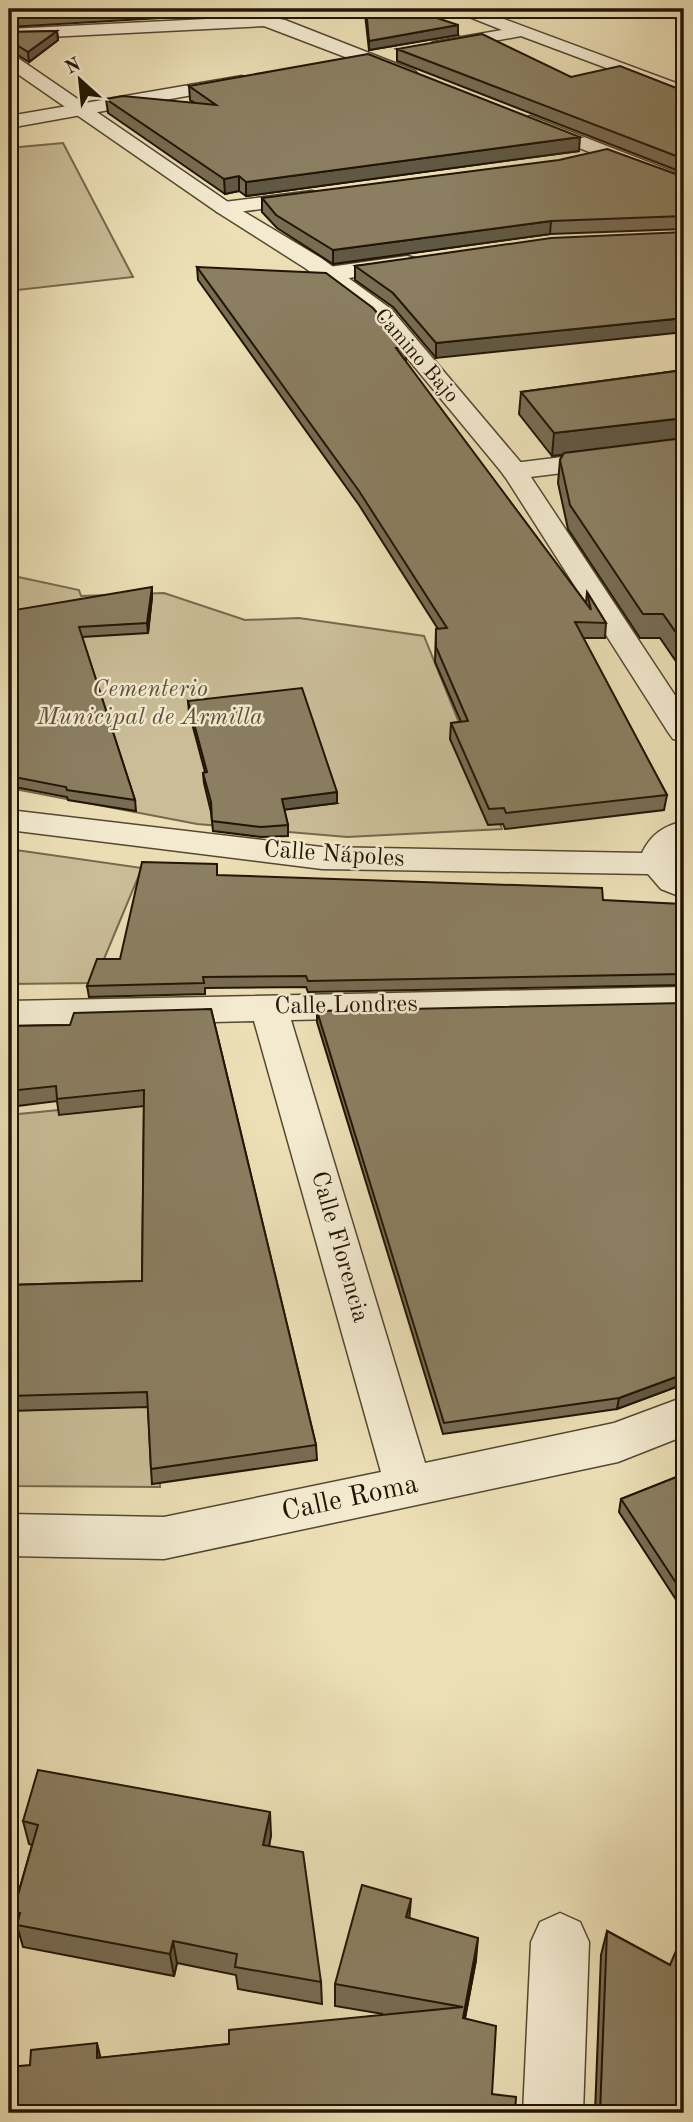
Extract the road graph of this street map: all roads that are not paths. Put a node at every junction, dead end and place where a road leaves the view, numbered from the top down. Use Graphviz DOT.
graph roads {
  1 [pos="463,9"];
  2 [pos="523,30"];
  3 [pos="9,34"];
  4 [pos="369,59"];
  5 [pos="9,60"];
  6 [pos="329,66"];
  7 [pos="263,78"];
  8 [pos="432,84"];
  9 [pos="684,92"];
  10 [pos="78,110"];
  11 [pos="507,114"];
  12 [pos="9,122"];
  13 [pos="608,153"];
  14 [pos="570,162"];
  15 [pos="684,183"];
  16 [pos="331,194"];
  17 [pos="224,208"];
  18 [pos="431,260"];
  19 [pos="329,274"];
  20 [pos="684,450"];
  21 [pos="514,471"];
  22 [pos="684,732"];
  23 [pos="10,821"];
  24 [pos="684,831"];
  25 [pos="658,864"];
  26 [pos="684,887"];
  27 [pos="684,999"];
  28 [pos="269,1008"];
  29 [pos="9,1014"];
  30 [pos="684,1416"];
  31 [pos="410,1487"];
  32 [pos="9,1535"];
  33 [pos="560,1942"];
  34 [pos="553,2113"];
  1 -- 2 [label="street"];
  2 -- 4 [label="street"];
  2 -- 9 [label="street"];
  3 -- 4 [label="street"];
  4 -- 6 [label="street"];
  4 -- 8 [label="street"];
  5 -- 10 [label="street, Camino Bajo"];
  7 -- 10 [label="street"];
  10 -- 12 [label="street"];
  10 -- 17 [label="street, Camino Bajo"];
  11 -- 13 [label="street"];
  13 -- 14 [label="street"];
  13 -- 15 [label="street"];
  16 -- 17 [label="street"];
  17 -- 19 [label="street, Camino Bajo"];
  18 -- 19 [label="street"];
  19 -- 21 [label="street, Camino Bajo"];
  20 -- 21 [label="street"];
  21 -- 22 [label="street, Camino Bajo"];
  23 -- 25 [label="street, Calle Nápoles"];
  24 -- 25 [label="street"];
  25 -- 26 [label="street"];
  27 -- 28 [label="street, Calle Londres"];
  28 -- 29 [label="street, Calle Londres"];
  28 -- 31 [label="street, Calle Florencia"];
  30 -- 31 [label="street, Calle Roma"];
  31 -- 32 [label="street, Calle Roma"];
  33 -- 34 [label="street"];
}
